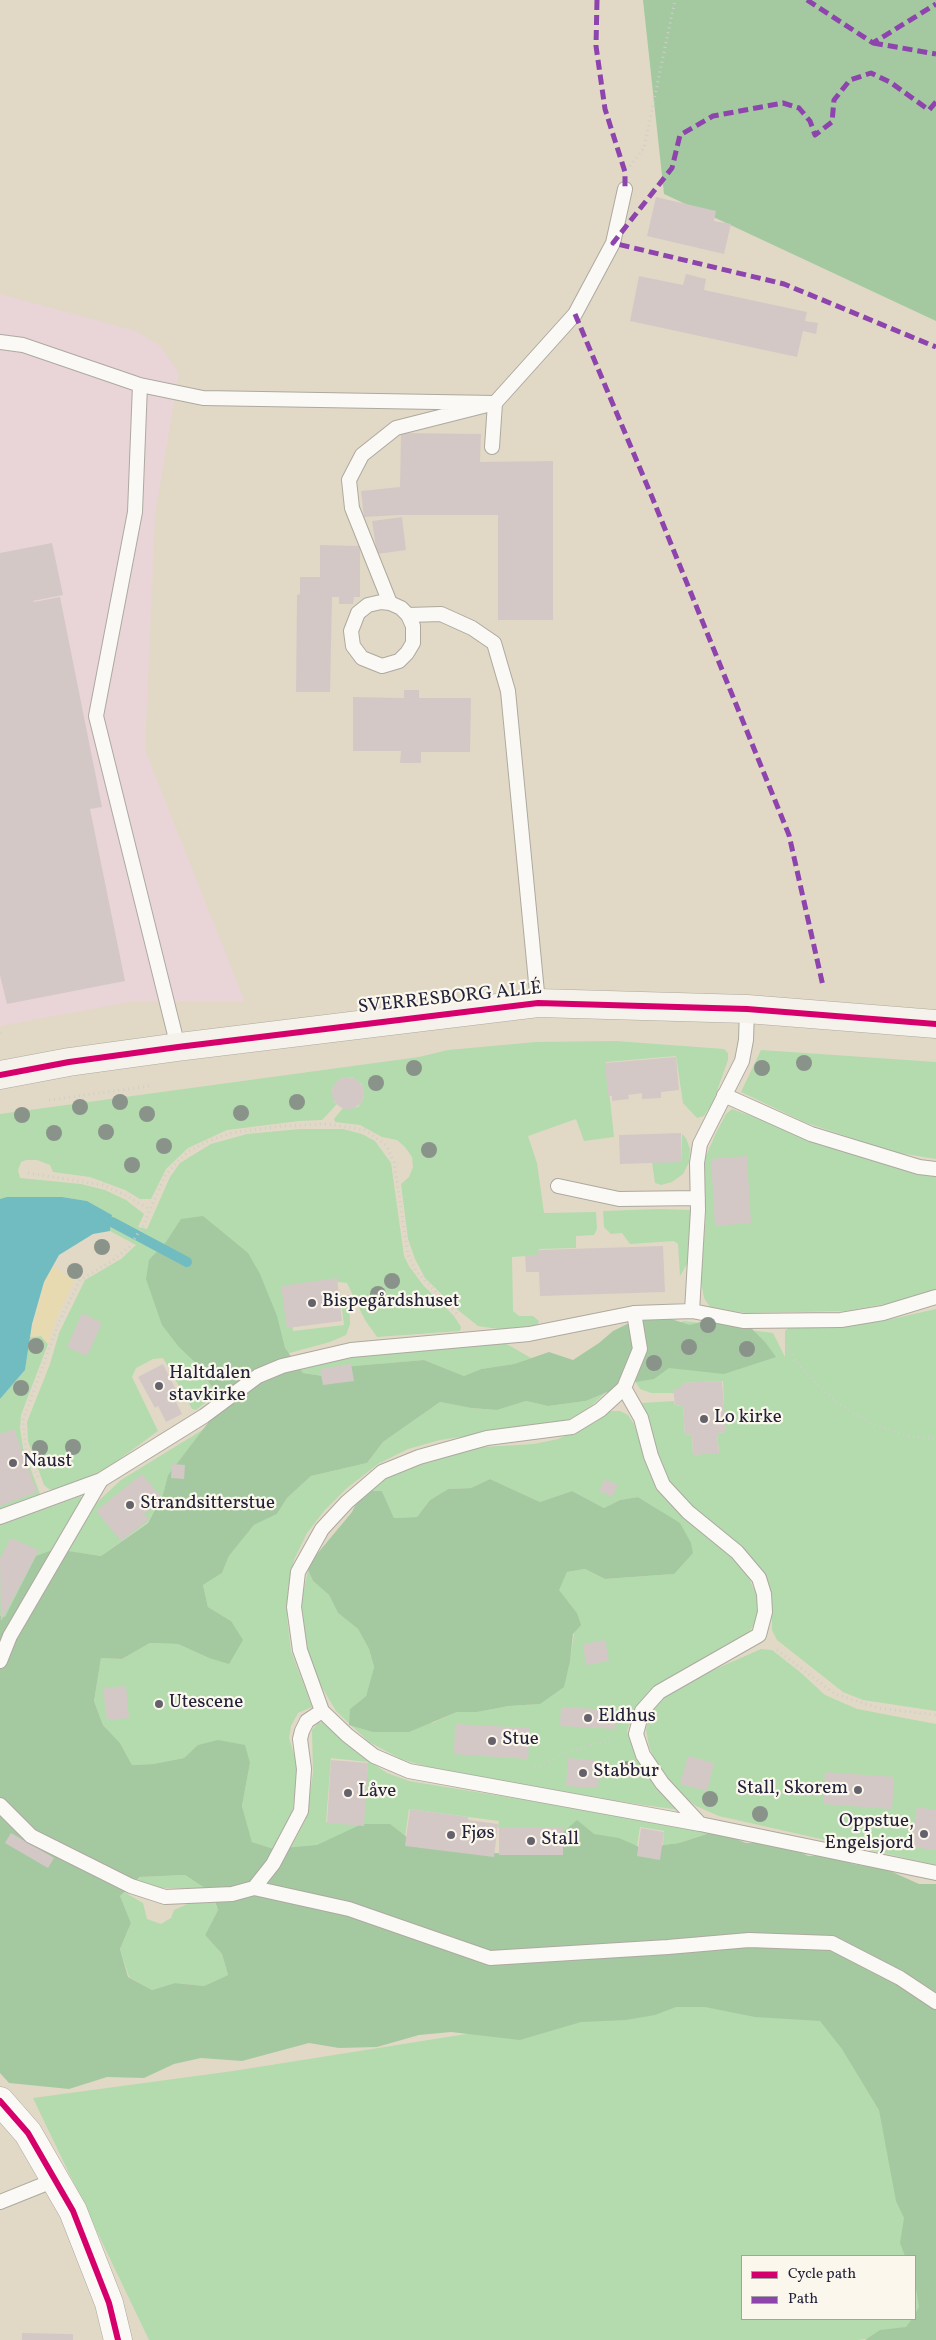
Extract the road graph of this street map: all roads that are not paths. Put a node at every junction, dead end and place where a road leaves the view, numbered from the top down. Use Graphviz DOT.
graph roads {
  1 [pos="625,189"];
  2 [pos="0,342"];
  3 [pos="140,384"];
  4 [pos="496,403"];
  5 [pos="492,447"];
  6 [pos="390,603"];
  7 [pos="408,615"];
  8 [pos="538,1003"];
  9 [pos="747,1010"];
  10 [pos="936,1024"];
  11 [pos="178,1047"];
  12 [pos="0,1075"];
  13 [pos="724,1095"];
  14 [pos="936,1169"];
  15 [pos="558,1186"];
  16 [pos="698,1198"];
  17 [pos="936,1297"];
  18 [pos="692,1311"];
  19 [pos="634,1313"];
  20 [pos="624,1388"];
  21 [pos="101,1480"];
  22 [pos="0,1517"];
  23 [pos="0,1660"];
  24 [pos="322,1711"];
  25 [pos="0,1805"];
  26 [pos="700,1824"];
  27 [pos="936,1873"];
  28 [pos="254,1888"];
  29 [pos="936,2002"];
  30 [pos="0,2101"];
  31 [pos="55,2180"];
  32 [pos="0,2202"];
  33 [pos="118,2340"];
  1 -- 4 [label="lane"];
  2 -- 3 [label="lane"];
  3 -- 4 [label="lane"];
  3 -- 11 [label="lane"];
  4 -- 5 [label="lane"];
  4 -- 6 [label="lane"];
  6 -- 7 [label="lane"];
  6 -- 7 [label="lane"];
  7 -- 8 [label="lane"];
  8 -- 9 [label="street, SVERRESBORG ALLÉ"];
  8 -- 11 [label="street, SVERRESBORG ALLÉ"];
  9 -- 10 [label="street, SVERRESBORG ALLÉ"];
  9 -- 13 [label="lane"];
  11 -- 12 [label="street, SVERRESBORG ALLÉ"];
  13 -- 14 [label="lane"];
  13 -- 16 [label="lane"];
  15 -- 16 [label="lane"];
  16 -- 18 [label="lane"];
  17 -- 18 [label="lane"];
  18 -- 19 [label="lane"];
  19 -- 20 [label="lane"];
  19 -- 21 [label="lane"];
  20 -- 24 [label="lane"];
  20 -- 26 [label="lane"];
  21 -- 22 [label="lane"];
  21 -- 23 [label="lane"];
  24 -- 26 [label="lane"];
  24 -- 28 [label="lane"];
  25 -- 28 [label="lane"];
  26 -- 27 [label="lane"];
  28 -- 29 [label="lane"];
  30 -- 31 [label="street"];
  31 -- 32 [label="lane"];
  31 -- 33 [label="street"];
}
